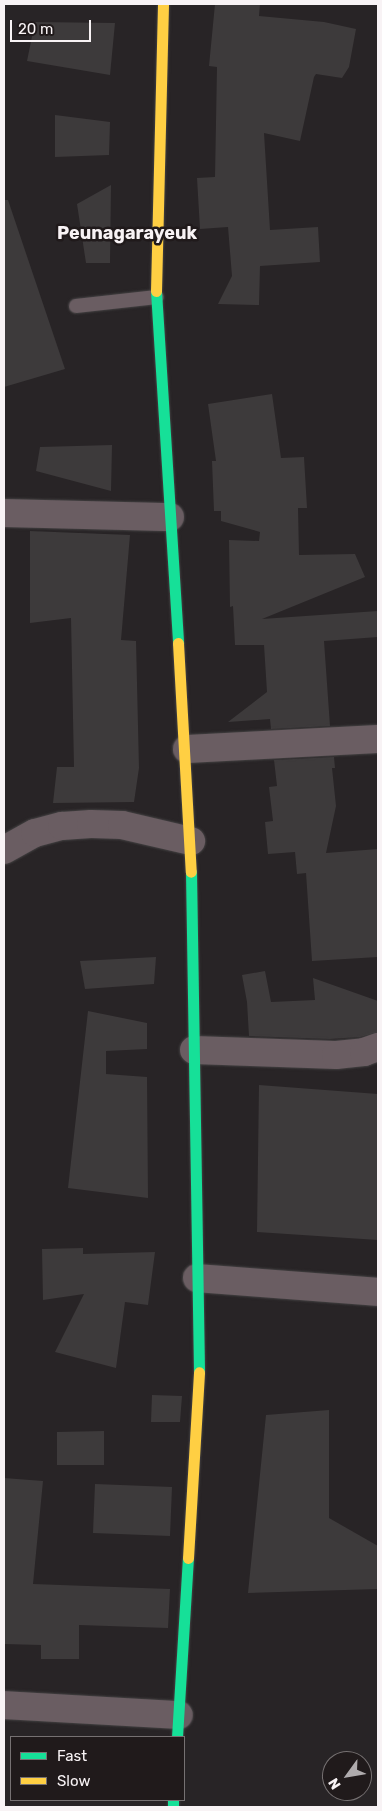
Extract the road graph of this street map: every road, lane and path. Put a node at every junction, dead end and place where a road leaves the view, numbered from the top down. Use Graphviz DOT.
graph roads {
  1 [pos="163,4"];
  2 [pos="156,297"];
  3 [pos="76,306"];
  4 [pos="4,513"];
  5 [pos="170,517"];
  6 [pos="378,739"];
  7 [pos="187,748"];
  8 [pos="191,841"];
  9 [pos="4,850"];
  10 [pos="378,1047"];
  11 [pos="194,1050"];
  12 [pos="197,1278"];
  13 [pos="378,1292"];
  14 [pos="4,1705"];
  15 [pos="178,1726"];
  1 -- 2 [label="highway"];
  2 -- 3 [label="lane"];
  2 -- 5 [label="highway"];
  4 -- 5 [label="street"];
  5 -- 7 [label="highway"];
  6 -- 7 [label="street"];
  7 -- 8 [label="highway"];
  8 -- 9 [label="street"];
  8 -- 11 [label="highway"];
  10 -- 11 [label="street"];
  11 -- 12 [label="highway"];
  12 -- 13 [label="street"];
  12 -- 15 [label="highway"];
  14 -- 15 [label="street"];
}
